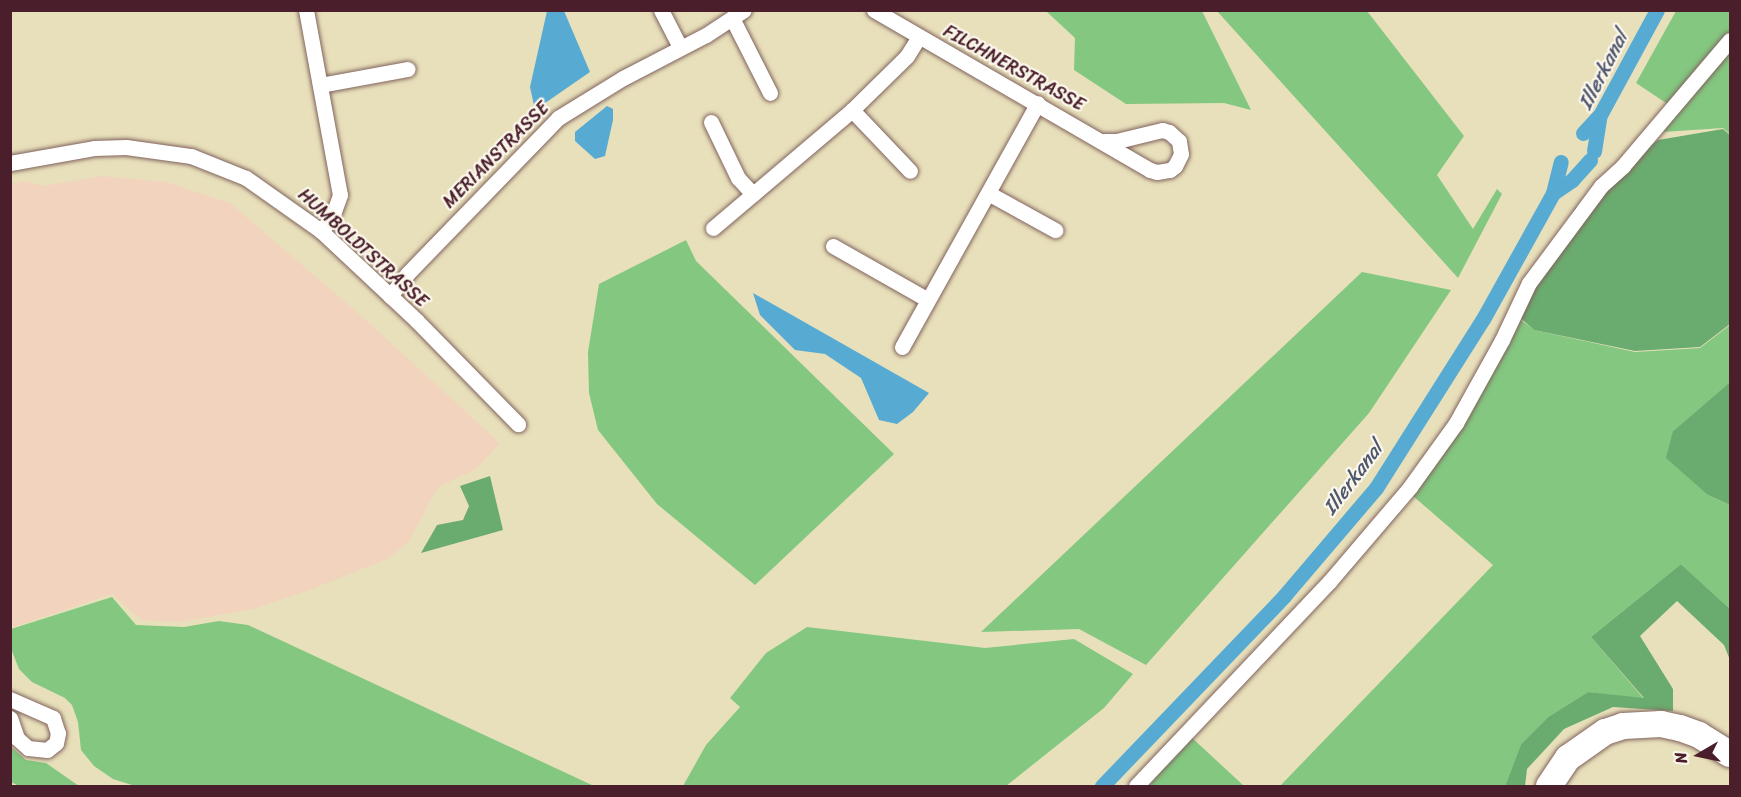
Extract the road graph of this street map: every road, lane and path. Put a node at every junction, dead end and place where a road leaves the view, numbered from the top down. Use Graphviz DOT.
graph roads {
  1 [pos="306,10"];
  2 [pos="661,10"];
  3 [pos="874,10"];
  4 [pos="738,14"];
  5 [pos="919,37"];
  6 [pos="1731,40"];
  7 [pos="680,47"];
  8 [pos="408,69"];
  9 [pos="320,85"];
  10 [pos="770,93"];
  11 [pos="1038,104"];
  12 [pos="852,110"];
  13 [pos="711,122"];
  14 [pos="1104,141"];
  15 [pos="10,163"];
  16 [pos="910,171"];
  17 [pos="988,193"];
  18 [pos="753,194"];
  19 [pos="712,228"];
  20 [pos="1055,230"];
  21 [pos="321,231"];
  22 [pos="833,246"];
  23 [pos="390,296"];
  24 [pos="928,300"];
  25 [pos="902,347"];
  26 [pos="518,424"];
  27 [pos="10,699"];
  28 [pos="10,718"];
  29 [pos="1731,754"];
  30 [pos="1136,786"];
  31 [pos="1549,786"];
  1 -- 9 [label="street"];
  2 -- 7 [label="street"];
  3 -- 5 [label="street, FILCHNERSTRASSE"];
  4 -- 7 [label="street, MERIANSTRASSE"];
  4 -- 10 [label="street, MERIANSTRASSE"];
  5 -- 11 [label="street, FILCHNERSTRASSE"];
  5 -- 12 [label="street"];
  6 -- 30 [label="street"];
  7 -- 23 [label="street, MERIANSTRASSE"];
  8 -- 9 [label="street"];
  9 -- 21 [label="street"];
  11 -- 14 [label="street, FILCHNERSTRASSE"];
  11 -- 17 [label="street"];
  12 -- 16 [label="street"];
  12 -- 18 [label="street"];
  13 -- 18 [label="street"];
  14 -- 14 [label="street, FILCHNERSTRASSE"];
  15 -- 21 [label="street, HUMBOLDTSTRASSE"];
  17 -- 20 [label="street"];
  17 -- 24 [label="street"];
  18 -- 19 [label="street"];
  21 -- 23 [label="street, HUMBOLDTSTRASSE"];
  22 -- 24 [label="street"];
  23 -- 26 [label="street, HUMBOLDTSTRASSE"];
  24 -- 25 [label="street"];
  27 -- 28 [label="street"];
  29 -- 31 [label="highway"];
}
